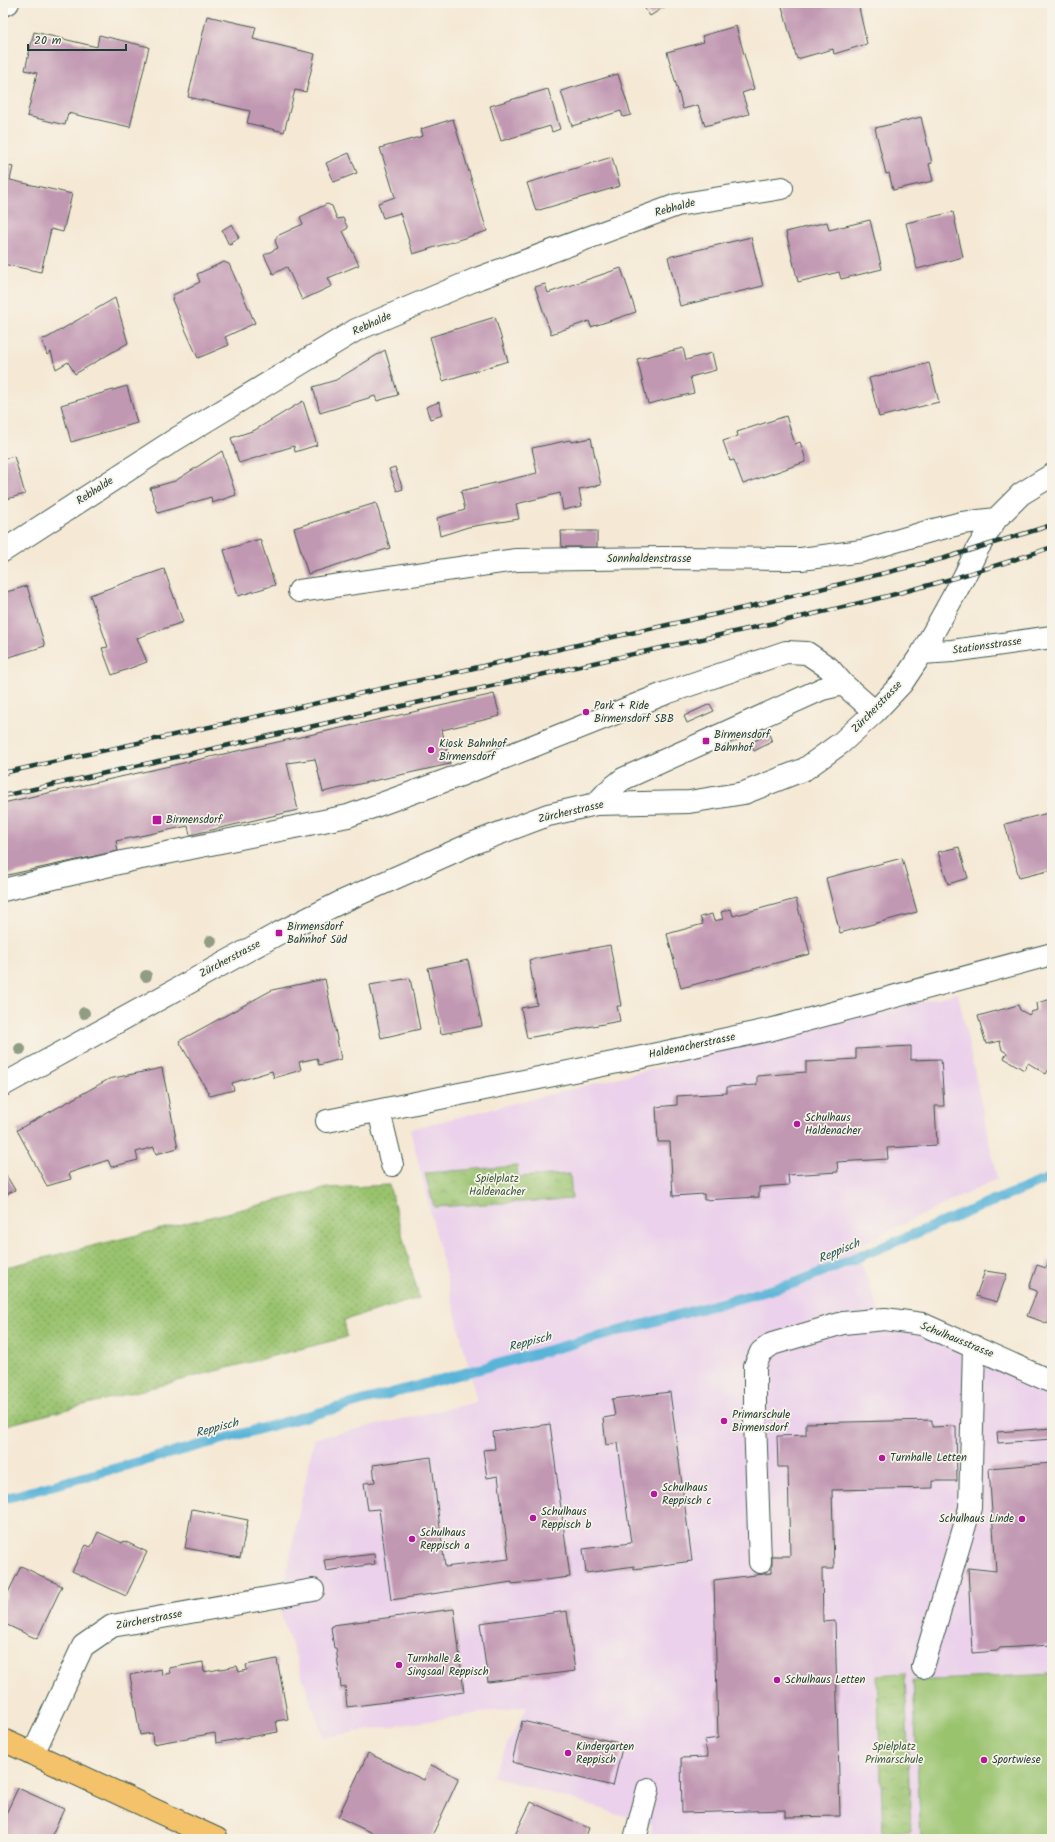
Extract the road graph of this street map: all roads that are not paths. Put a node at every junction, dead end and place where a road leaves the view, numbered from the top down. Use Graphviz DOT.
graph roads {
  1 [pos="8,3"];
  2 [pos="3,5"];
  3 [pos="782,188"];
  4 [pos="1052,475"];
  5 [pos="996,519"];
  6 [pos="3,551"];
  7 [pos="299,591"];
  8 [pos="1052,637"];
  9 [pos="922,653"];
  10 [pos="843,684"];
  11 [pos="875,712"];
  12 [pos="596,804"];
  13 [pos="3,890"];
  14 [pos="1052,954"];
  15 [pos="3,1085"];
  16 [pos="379,1111"];
  17 [pos="327,1121"];
  18 [pos="392,1165"];
  19 [pos="974,1346"];
  20 [pos="1052,1382"];
  21 [pos="760,1562"];
  22 [pos="313,1590"];
  23 [pos="923,1667"];
  24 [pos="3,1740"];
  25 [pos="33,1754"];
  26 [pos="648,1789"];
  27 [pos="217,1839"];
  28 [pos="635,1839"];
  1 -- 2 [label="street"];
  3 -- 6 [label="street, Rebhalde"];
  4 -- 5 [label="street, Zürcherstrasse"];
  5 -- 7 [label="street, Sonnhaldenstrasse"];
  5 -- 9 [label="street, Zürcherstrasse"];
  8 -- 9 [label="street, Stationsstrasse"];
  9 -- 11 [label="street, Zürcherstrasse"];
  10 -- 11 [label="street"];
  10 -- 12 [label="street"];
  10 -- 13 [label="street"];
  11 -- 12 [label="street, Zürcherstrasse"];
  12 -- 15 [label="street, Zürcherstrasse"];
  14 -- 16 [label="street, Haldenacherstrasse"];
  16 -- 17 [label="street, Haldenacherstrasse"];
  16 -- 18 [label="street"];
  19 -- 20 [label="street, Schulhausstrasse"];
  19 -- 21 [label="street, Schulhausstrasse"];
  19 -- 23 [label="street"];
  22 -- 25 [label="street, Zürcherstrasse"];
  24 -- 25 [label="main road"];
  25 -- 27 [label="main road"];
  26 -- 28 [label="street"];
}
